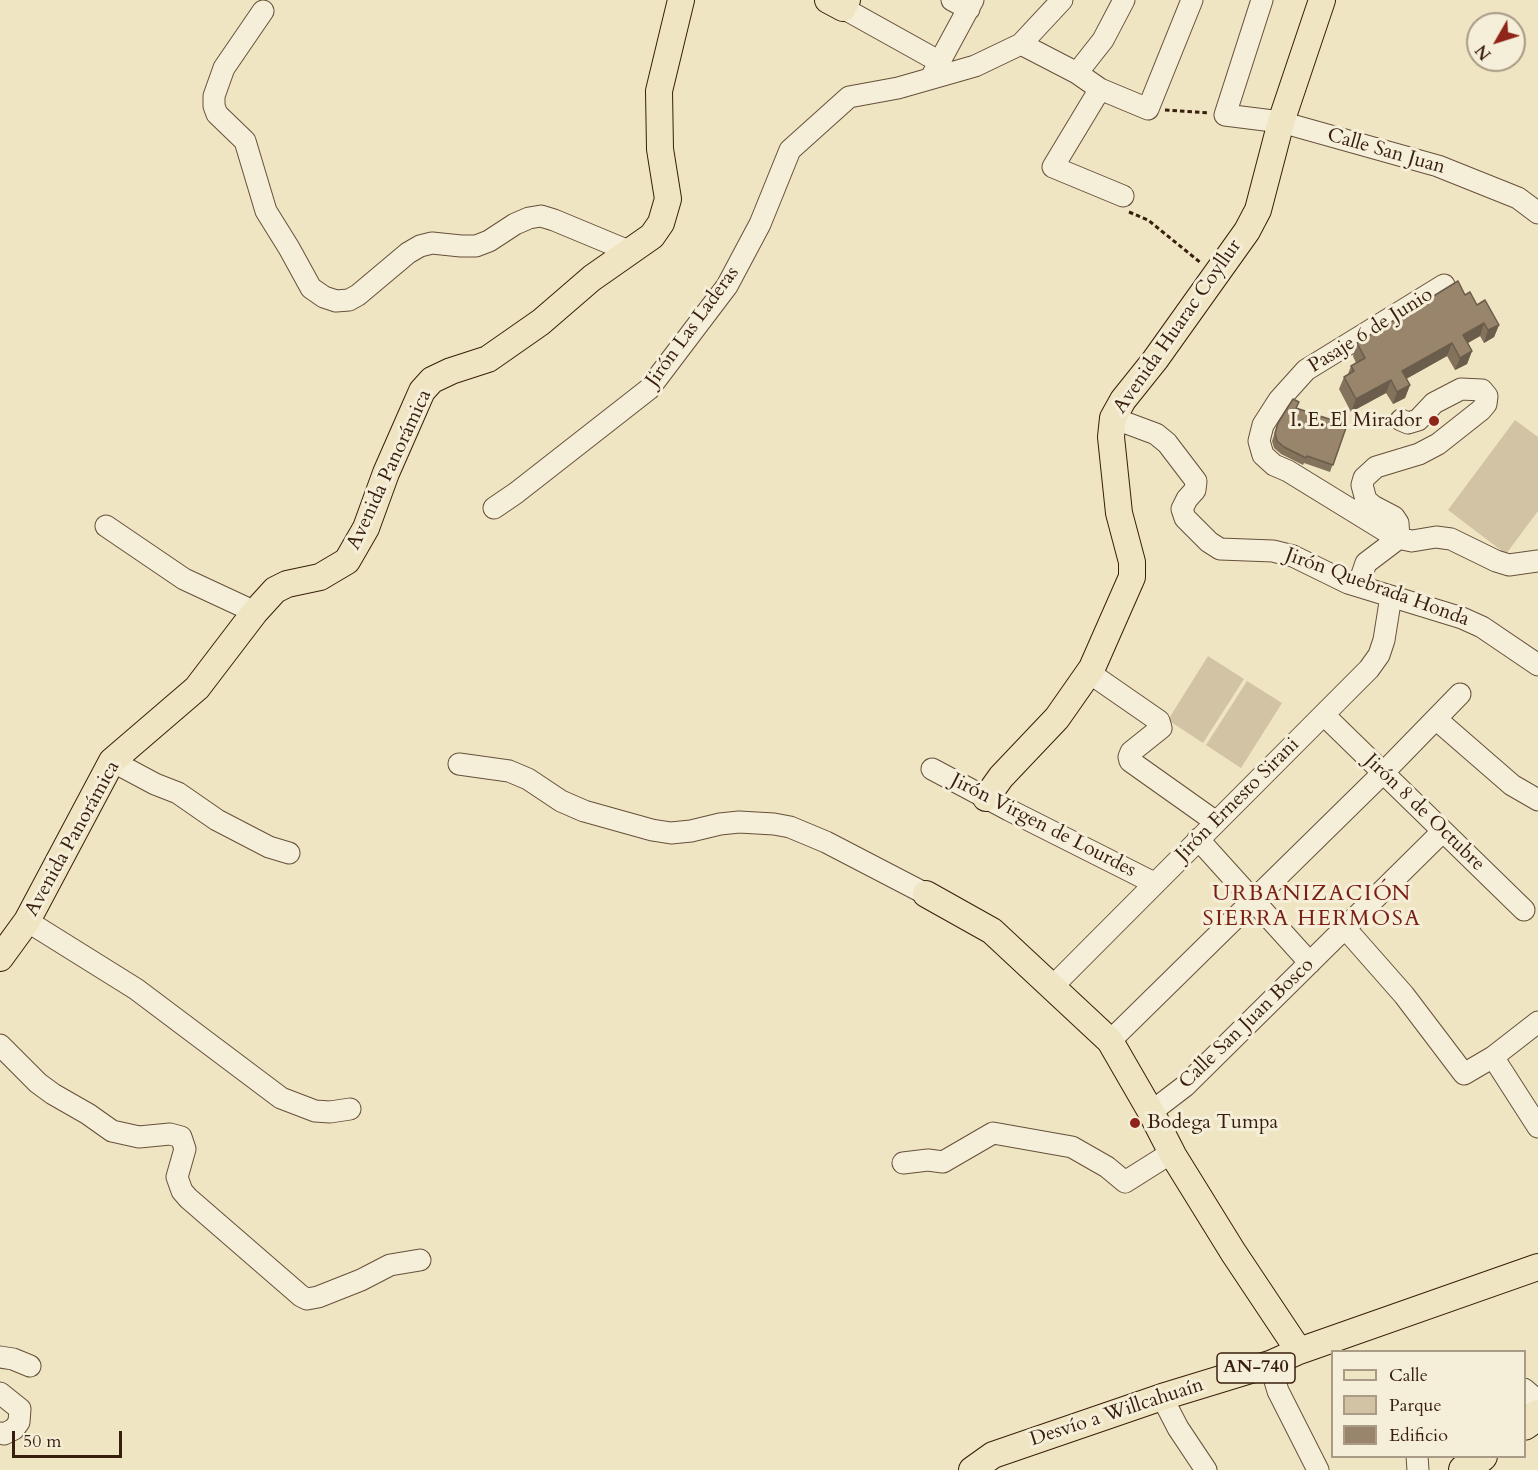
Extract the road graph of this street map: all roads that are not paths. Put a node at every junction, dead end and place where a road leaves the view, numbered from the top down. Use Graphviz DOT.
graph roads {
  1 [pos="681,0"];
  2 [pos="1062,0"];
  3 [pos="1124,0"];
  4 [pos="1192,0"];
  5 [pos="1262,0"];
  6 [pos="1322,0"];
  7 [pos="839,3"];
  8 [pos="965,3"];
  9 [pos="263,11"];
  10 [pos="1021,44"];
  11 [pos="935,70"];
  12 [pos="1077,73"];
  13 [pos="1100,89"];
  14 [pos="1281,122"];
  15 [pos="1123,196"];
  16 [pos="1538,213"];
  17 [pos="631,252"];
  18 [pos="1444,285"];
  19 [pos="1113,418"];
  20 [pos="1401,420"];
  21 [pos="494,508"];
  22 [pos="106,526"];
  23 [pos="1399,538"];
  24 [pos="1538,561"];
  25 [pos="1358,586"];
  26 [pos="1391,596"];
  27 [pos="255,612"];
  28 [pos="1538,665"];
  29 [pos="1092,668"];
  30 [pos="1460,694"];
  31 [pos="1324,715"];
  32 [pos="1436,719"];
  33 [pos="111,761"];
  34 [pos="459,764"];
  35 [pos="932,769"];
  36 [pos="1384,772"];
  37 [pos="986,798"];
  38 [pos="1538,800"];
  39 [pos="1216,822"];
  40 [pos="1443,831"];
  41 [pos="1198,839"];
  42 [pos="289,853"];
  43 [pos="1154,883"];
  44 [pos="926,894"];
  45 [pos="1253,900"];
  46 [pos="1524,910"];
  47 [pos="27,921"];
  48 [pos="1345,928"];
  49 [pos="0,958"];
  50 [pos="1310,963"];
  51 [pos="1052,987"];
  52 [pos="1538,1022"];
  53 [pos="1110,1041"];
  54 [pos="0,1045"];
  55 [pos="1493,1057"];
  56 [pos="350,1109"];
  57 [pos="1151,1112"];
  58 [pos="1538,1126"];
  59 [pos="1171,1153"];
  60 [pos="903,1163"];
  61 [pos="420,1260"];
  62 [pos="1538,1267"];
  63 [pos="1299,1351"];
  64 [pos="0,1357"];
  65 [pos="1270,1364"];
  66 [pos="30,1366"];
  67 [pos="1526,1391"];
  68 [pos="0,1393"];
  69 [pos="1162,1397"];
  70 [pos="1538,1401"];
  71 [pos="1538,1414"];
  72 [pos="1526,1423"];
  73 [pos="0,1433"];
  74 [pos="1479,1458"];
  75 [pos="974,1469"];
  76 [pos="1206,1470"];
  77 [pos="1318,1470"];
  78 [pos="1464,1470"];
  1 -- 17 [label="main road, Avenida Panorámica"];
  2 -- 10 [label="street, Jirón Las Laderas"];
  3 -- 12 [label="street"];
  4 -- 13 [label="street"];
  5 -- 14 [label="street, Calle San Juan"];
  6 -- 14 [label="main road, Avenida Huarac Coyllur"];
  7 -- 11 [label="street"];
  8 -- 11 [label="street"];
  9 -- 17 [label="street"];
  10 -- 11 [label="street, Jirón Las Laderas"];
  10 -- 12 [label="street"];
  11 -- 21 [label="street, Jirón Las Laderas"];
  12 -- 13 [label="street"];
  13 -- 15 [label="street"];
  14 -- 16 [label="street, Calle San Juan"];
  14 -- 19 [label="main road, Avenida Huarac Coyllur"];
  17 -- 27 [label="main road, Avenida Panorámica"];
  18 -- 23 [label="street, Pasaje 6 de Junio"];
  19 -- 25 [label="street, Jirón Quebrada Honda"];
  19 -- 29 [label="main road, Avenida Huarac Coyllur"];
  20 -- 23 [label="street"];
  22 -- 27 [label="street"];
  23 -- 24 [label="street"];
  23 -- 25 [label="street"];
  25 -- 26 [label="street, Jirón Quebrada Honda"];
  26 -- 28 [label="street, Jirón Quebrada Honda"];
  26 -- 31 [label="street, Jirón Ernesto Sirani"];
  27 -- 33 [label="main road, Avenida Panorámica"];
  29 -- 37 [label="main road, Avenida Huarac Coyllur"];
  29 -- 39 [label="street"];
  30 -- 32 [label="street"];
  31 -- 36 [label="street, Jirón 8 de Octubre"];
  31 -- 39 [label="street, Jirón Ernesto Sirani"];
  32 -- 36 [label="street"];
  32 -- 38 [label="street"];
  33 -- 42 [label="street"];
  33 -- 47 [label="main road, Avenida Panorámica"];
  34 -- 44 [label="street"];
  35 -- 37 [label="street, Jirón Virgen de Lourdes"];
  36 -- 40 [label="street, Jirón 8 de Octubre"];
  36 -- 45 [label="street"];
  37 -- 43 [label="street, Jirón Virgen de Lourdes"];
  39 -- 41 [label="street, Jirón Ernesto Sirani"];
  40 -- 46 [label="street, Jirón 8 de Octubre"];
  40 -- 48 [label="street, Calle San Juan Bosco"];
  41 -- 43 [label="street, Jirón Ernesto Sirani"];
  41 -- 45 [label="street"];
  43 -- 51 [label="street, Jirón Ernesto Sirani"];
  44 -- 51 [label="main road"];
  45 -- 50 [label="street"];
  45 -- 53 [label="street"];
  47 -- 49 [label="main road, Avenida Panorámica"];
  47 -- 56 [label="street"];
  48 -- 50 [label="street, Calle San Juan Bosco"];
  48 -- 55 [label="street"];
  50 -- 57 [label="street, Calle San Juan Bosco"];
  51 -- 53 [label="main road"];
  52 -- 55 [label="street"];
  53 -- 57 [label="main road"];
  54 -- 61 [label="street"];
  55 -- 58 [label="street"];
  57 -- 59 [label="main road"];
  59 -- 60 [label="street"];
  59 -- 63 [label="main road"];
  62 -- 63 [label="main road, Desvío a Willcahuaín / AN-740"];
  63 -- 65 [label="main road, Desvío a Willcahuaín / AN-740"];
  64 -- 66 [label="street"];
  65 -- 69 [label="main road, Desvío a Willcahuaín / AN-740"];
  65 -- 77 [label="street"];
  67 -- 70 [label="street"];
  68 -- 73 [label="street"];
  69 -- 75 [label="main road, Desvío a Willcahuaín / AN-740"];
  69 -- 76 [label="street"];
  71 -- 72 [label="highway"];
  74 -- 78 [label="highway"];
}
